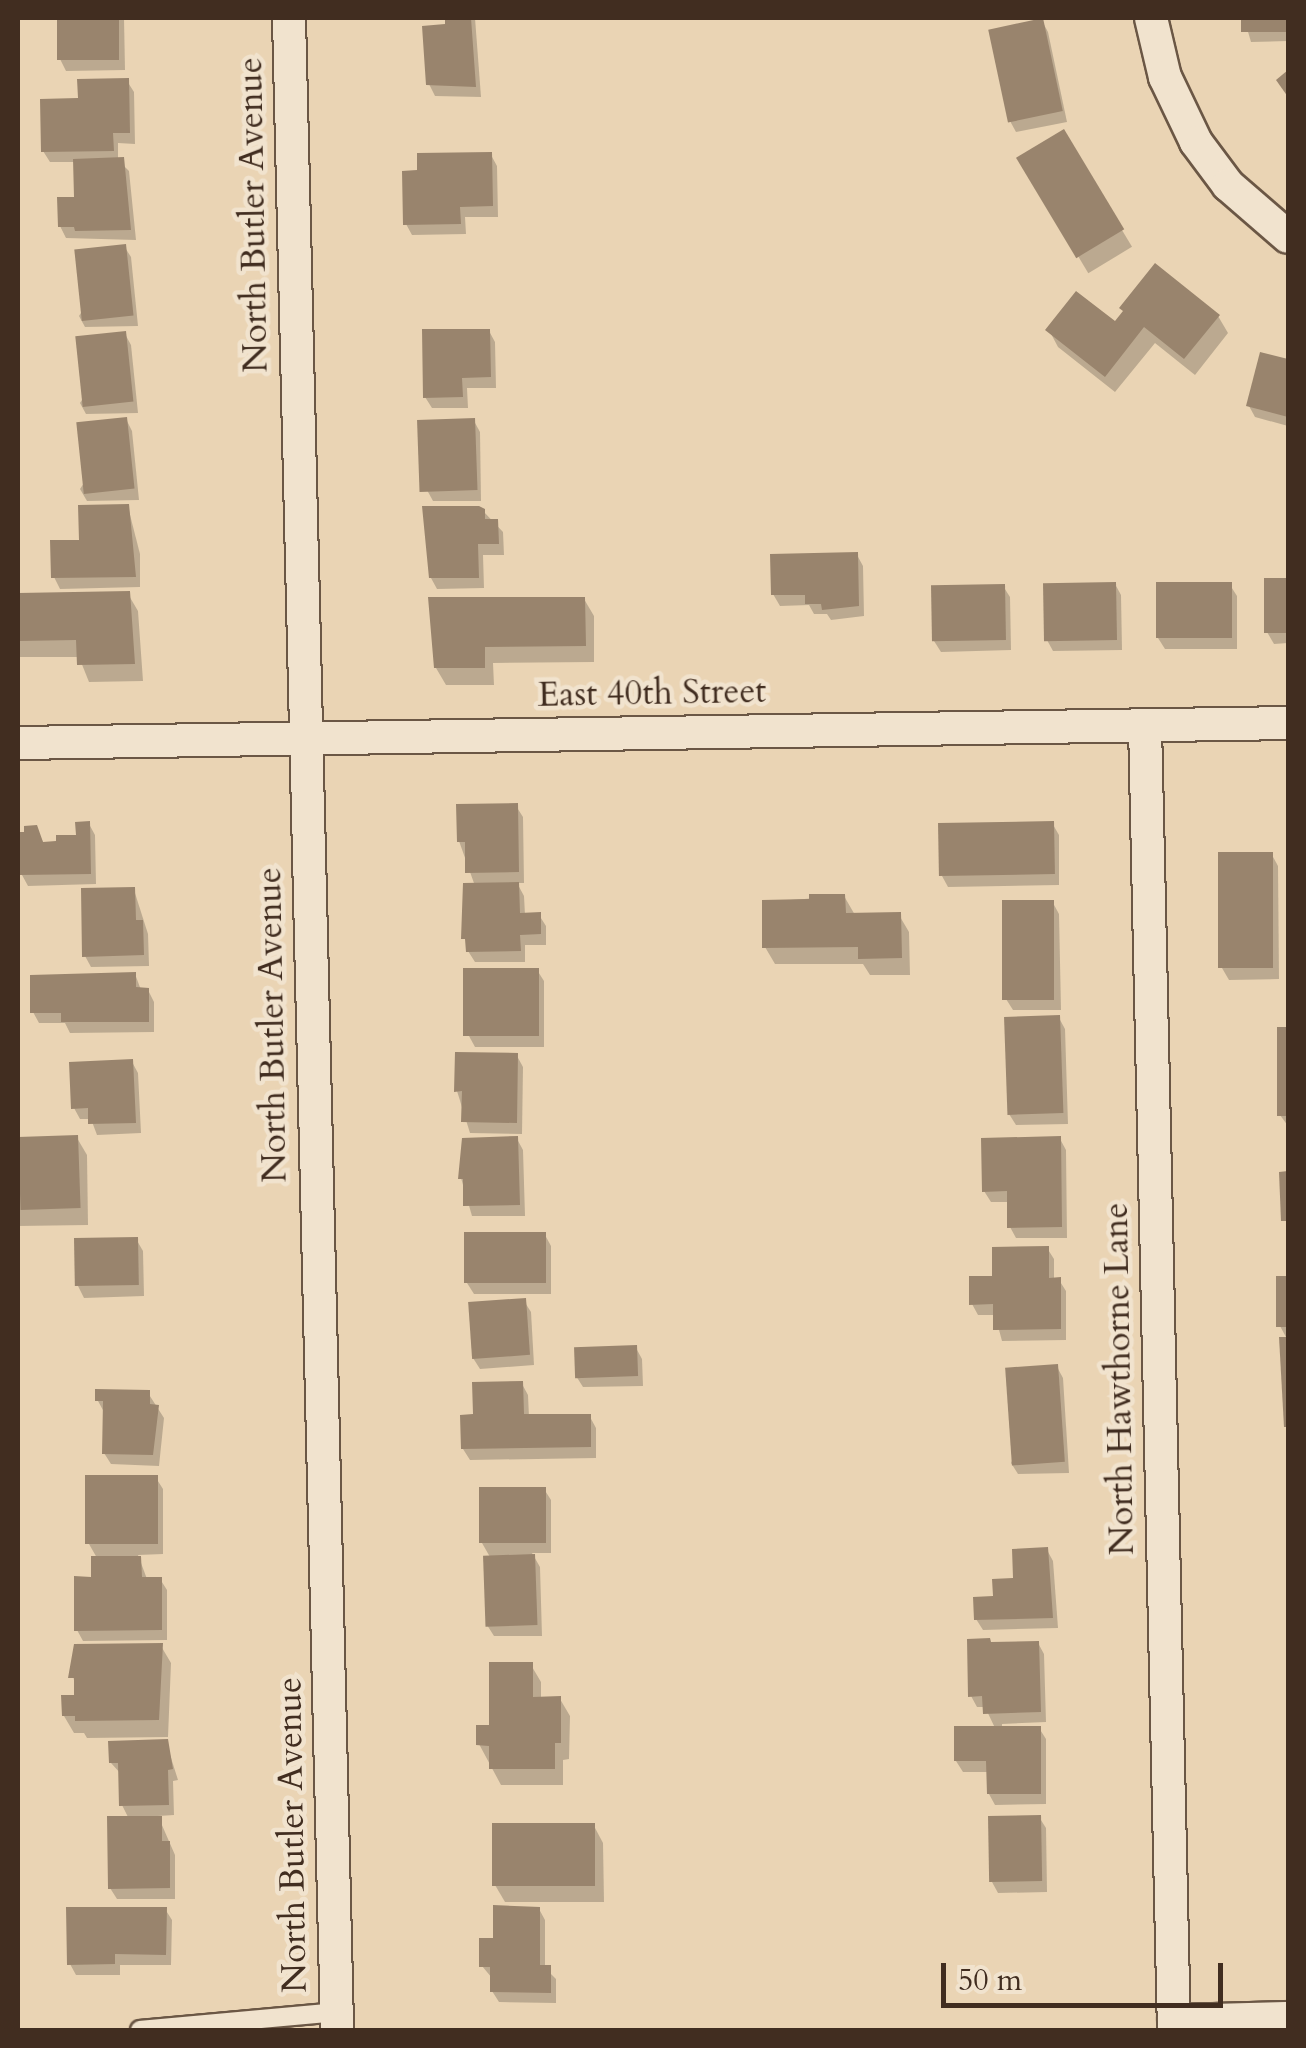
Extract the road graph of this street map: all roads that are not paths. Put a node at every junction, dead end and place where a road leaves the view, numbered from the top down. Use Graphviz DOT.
graph roads {
  1 [pos="289,18"];
  2 [pos="1151,18"];
  3 [pos="1288,236"];
  4 [pos="1288,723"];
  5 [pos="1145,725"];
  6 [pos="304,739"];
  7 [pos="18,743"];
  8 [pos="1288,2018"];
  9 [pos="337,2021"];
  10 [pos="1174,2026"];
  11 [pos="140,2030"];
  1 -- 6 [label="street, North Butler Avenue"];
  2 -- 3 [label="street"];
  4 -- 5 [label="street, East 40th Street"];
  5 -- 6 [label="street, East 40th Street"];
  5 -- 10 [label="street, North Hawthorne Lane"];
  6 -- 7 [label="street, East 40th Street"];
  6 -- 9 [label="street, North Butler Avenue"];
  8 -- 10 [label="street"];
  9 -- 11 [label="lane"];
}
